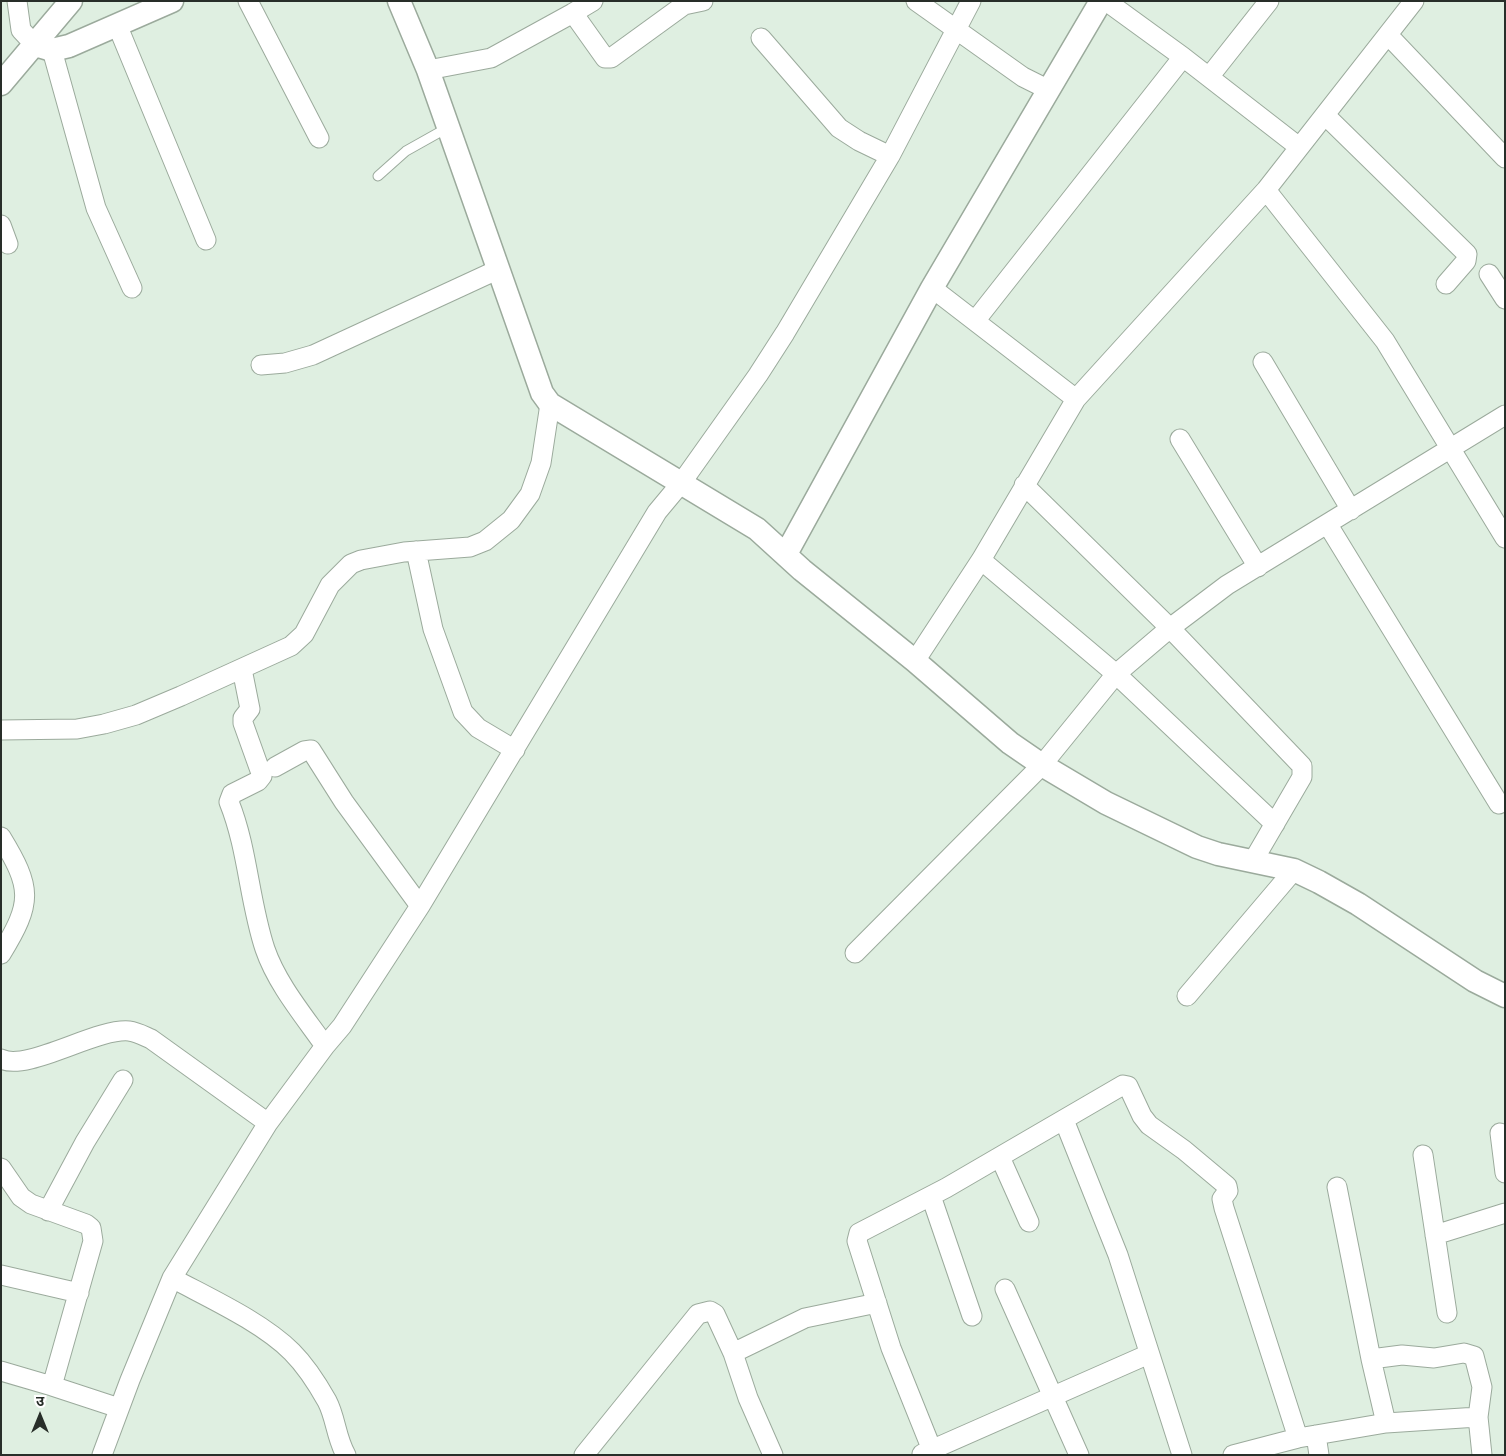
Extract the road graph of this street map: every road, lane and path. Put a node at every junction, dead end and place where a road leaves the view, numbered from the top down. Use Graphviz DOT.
graph roads {
  1 [pos="16,1"];
  2 [pos="71,1"];
  3 [pos="172,1"];
  4 [pos="248,1"];
  5 [pos="400,1"];
  6 [pos="593,1"];
  7 [pos="703,1"];
  8 [pos="916,1"];
  9 [pos="971,1"];
  10 [pos="1101,1"];
  11 [pos="1106,1"];
  12 [pos="1269,1"];
  13 [pos="1414,1"];
  14 [pos="573,13"];
  15 [pos="118,27"];
  16 [pos="956,30"];
  17 [pos="1388,35"];
  18 [pos="761,38"];
  19 [pos="43,48"];
  20 [pos="1182,57"];
  21 [pos="428,70"];
  22 [pos="1208,77"];
  23 [pos="1,84"];
  24 [pos="1049,90"];
  25 [pos="1325,115"];
  26 [pos="448,128"];
  27 [pos="319,138"];
  28 [pos="1299,147"];
  29 [pos="890,156"];
  30 [pos="1505,158"];
  31 [pos="378,176"];
  32 [pos="1266,190"];
  33 [pos="1,225"];
  34 [pos="206,240"];
  35 [pos="8,244"];
  36 [pos="497,270"];
  37 [pos="1489,274"];
  38 [pos="1446,284"];
  39 [pos="132,288"];
  40 [pos="932,288"];
  41 [pos="1505,299"];
  42 [pos="975,321"];
  43 [pos="1263,362"];
  44 [pos="261,365"];
  45 [pos="1076,399"];
  46 [pos="550,404"];
  47 [pos="1505,415"];
  48 [pos="1180,439"];
  49 [pos="1450,450"];
  50 [pos="682,482"];
  51 [pos="1024,485"];
  52 [pos="1351,510"];
  53 [pos="1328,525"];
  54 [pos="1505,538"];
  55 [pos="416,552"];
  56 [pos="786,554"];
  57 [pos="981,560"];
  58 [pos="1258,567"];
  59 [pos="1170,628"];
  60 [pos="915,661"];
  61 [pos="242,669"];
  62 [pos="1116,674"];
  63 [pos="1,730"];
  64 [pos="515,750"];
  65 [pos="1042,765"];
  66 [pos="275,767"];
  67 [pos="1499,804"];
  68 [pos="1275,824"];
  69 [pos="1,837"];
  70 [pos="1253,861"];
  71 [pos="1294,870"];
  72 [pos="420,906"];
  73 [pos="855,953"];
  74 [pos="1,954"];
  75 [pos="1187,996"];
  76 [pos="1505,996"];
  77 [pos="325,1046"];
  78 [pos="1,1059"];
  79 [pos="123,1080"];
  80 [pos="1064,1120"];
  81 [pos="268,1123"];
  82 [pos="1500,1133"];
  83 [pos="1423,1155"];
  84 [pos="1000,1157"];
  85 [pos="1,1168"];
  86 [pos="1505,1173"];
  87 [pos="1337,1187"];
  88 [pos="931,1196"];
  89 [pos="48,1211"];
  90 [pos="1505,1213"];
  91 [pos="1029,1222"];
  92 [pos="1435,1235"];
  93 [pos="1,1275"];
  94 [pos="172,1278"];
  95 [pos="1005,1289"];
  96 [pos="79,1293"];
  97 [pos="877,1303"];
  98 [pos="1447,1313"];
  99 [pos="972,1316"];
  100 [pos="733,1353"];
  101 [pos="1149,1354"];
  102 [pos="1371,1359"];
  103 [pos="1,1371"];
  104 [pos="52,1386"];
  105 [pos="1052,1396"];
  106 [pos="119,1408"];
  107 [pos="1478,1417"];
  108 [pos="1386,1423"];
  109 [pos="1307,1436"];
  110 [pos="929,1453"];
  111 [pos="102,1455"];
  112 [pos="346,1455"];
  113 [pos="584,1455"];
  114 [pos="773,1455"];
  115 [pos="1079,1455"];
  116 [pos="1182,1455"];
  117 [pos="1233,1455"];
  118 [pos="1319,1455"];
  119 [pos="1482,1455"];
  1 -- 19 [label="street"];
  2 -- 19 [label="street"];
  3 -- 15 [label="street"];
  4 -- 27 [label="street"];
  5 -- 21 [label="street"];
  6 -- 14 [label="street"];
  7 -- 14 [label="street"];
  8 -- 16 [label="street"];
  9 -- 16 [label="street"];
  10 -- 24 [label="street"];
  11 -- 20 [label="street"];
  12 -- 22 [label="street"];
  13 -- 17 [label="street"];
  14 -- 21 [label="street"];
  15 -- 19 [label="street"];
  15 -- 34 [label="street"];
  16 -- 24 [label="street"];
  16 -- 29 [label="street"];
  17 -- 25 [label="street"];
  17 -- 30 [label="street"];
  18 -- 29 [label="street"];
  19 -- 23 [label="street"];
  19 -- 39 [label="street"];
  20 -- 22 [label="street"];
  20 -- 42 [label="street"];
  21 -- 26 [label="street"];
  22 -- 28 [label="street"];
  24 -- 40 [label="street"];
  25 -- 28 [label="street"];
  25 -- 38 [label="street"];
  26 -- 31 [label="lane"];
  26 -- 36 [label="street"];
  28 -- 32 [label="street"];
  29 -- 50 [label="street"];
  32 -- 45 [label="street"];
  32 -- 49 [label="street"];
  33 -- 35 [label="street"];
  36 -- 44 [label="street"];
  36 -- 46 [label="street"];
  37 -- 41 [label="street"];
  40 -- 42 [label="street"];
  40 -- 56 [label="street"];
  42 -- 45 [label="street"];
  43 -- 52 [label="street"];
  45 -- 51 [label="street"];
  46 -- 50 [label="street"];
  46 -- 55 [label="street"];
  47 -- 49 [label="street"];
  48 -- 58 [label="street"];
  49 -- 52 [label="street"];
  49 -- 54 [label="street"];
  50 -- 56 [label="street"];
  50 -- 64 [label="street"];
  51 -- 57 [label="street"];
  51 -- 59 [label="street"];
  52 -- 53 [label="street"];
  53 -- 58 [label="street"];
  53 -- 67 [label="street"];
  55 -- 61 [label="street"];
  55 -- 64 [label="street"];
  56 -- 60 [label="street"];
  57 -- 60 [label="street"];
  57 -- 62 [label="street"];
  58 -- 59 [label="street"];
  59 -- 62 [label="street"];
  59 -- 68 [label="street"];
  60 -- 65 [label="street"];
  61 -- 63 [label="street"];
  61 -- 77 [label="street"];
  62 -- 65 [label="street"];
  62 -- 68 [label="street"];
  64 -- 72 [label="street"];
  65 -- 70 [label="street"];
  65 -- 73 [label="street"];
  66 -- 72 [label="street"];
  68 -- 70 [label="street"];
  69 -- 74 [label="street"];
  70 -- 71 [label="street"];
  71 -- 75 [label="street"];
  71 -- 76 [label="street"];
  72 -- 77 [label="street"];
  77 -- 81 [label="street"];
  78 -- 81 [label="street"];
  79 -- 89 [label="street"];
  80 -- 84 [label="street"];
  80 -- 101 [label="street"];
  80 -- 109 [label="street"];
  81 -- 94 [label="street"];
  82 -- 86 [label="street"];
  83 -- 92 [label="street"];
  84 -- 88 [label="street"];
  84 -- 91 [label="street"];
  85 -- 89 [label="street"];
  87 -- 102 [label="street"];
  88 -- 97 [label="street"];
  88 -- 99 [label="street"];
  89 -- 96 [label="street"];
  90 -- 92 [label="street"];
  92 -- 98 [label="street"];
  93 -- 96 [label="street"];
  94 -- 106 [label="street"];
  94 -- 112 [label="street"];
  95 -- 105 [label="street"];
  96 -- 104 [label="street"];
  97 -- 100 [label="street"];
  97 -- 110 [label="street"];
  100 -- 113 [label="street"];
  100 -- 114 [label="street"];
  101 -- 105 [label="street"];
  101 -- 116 [label="street"];
  102 -- 107 [label="street"];
  102 -- 108 [label="street"];
  103 -- 104 [label="street"];
  104 -- 106 [label="street"];
  105 -- 110 [label="street"];
  105 -- 115 [label="street"];
  106 -- 111 [label="street"];
  107 -- 108 [label="street"];
  107 -- 119 [label="street"];
  108 -- 109 [label="street"];
  109 -- 117 [label="street"];
  109 -- 118 [label="street"];
}
